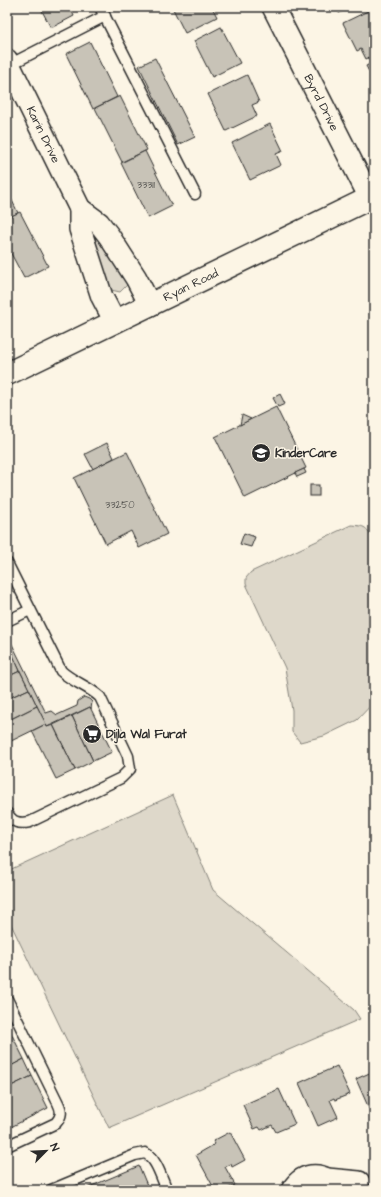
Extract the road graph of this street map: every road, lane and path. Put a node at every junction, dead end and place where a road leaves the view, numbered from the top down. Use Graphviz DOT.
graph roads {
  1 [pos="100,7"];
  2 [pos="274,7"];
  3 [pos="105,16"];
  4 [pos="8,62"];
  5 [pos="195,194"];
  6 [pos="372,197"];
  7 [pos="80,209"];
  8 [pos="150,305"];
  9 [pos="115,322"];
  10 [pos="7,374"];
  11 [pos="7,563"];
  12 [pos="30,610"];
  13 [pos="7,621"];
  14 [pos="7,813"];
  15 [pos="7,999"];
  16 [pos="7,1146"];
  17 [pos="362,1183"];
  18 [pos="332,1184"];
  19 [pos="51,1190"];
  20 [pos="167,1190"];
  21 [pos="292,1190"];
  1 -- 3 [label="lane"];
  2 -- 6 [label="street, Byrd Drive"];
  3 -- 4 [label="lane"];
  3 -- 5 [label="lane"];
  4 -- 7 [label="street, Karin Drive"];
  6 -- 8 [label="main road, Ryan Road"];
  7 -- 8 [label="street, Karin Drive"];
  7 -- 9 [label="street, Karin Drive"];
  8 -- 9 [label="main road, Ryan Road"];
  9 -- 10 [label="main road, Ryan Road"];
  11 -- 12 [label="lane"];
  12 -- 13 [label="lane"];
  12 -- 14 [label="lane"];
  15 -- 16 [label="lane"];
  17 -- 18 [label="street"];
  18 -- 21 [label="street"];
  19 -- 20 [label="lane"];
}
